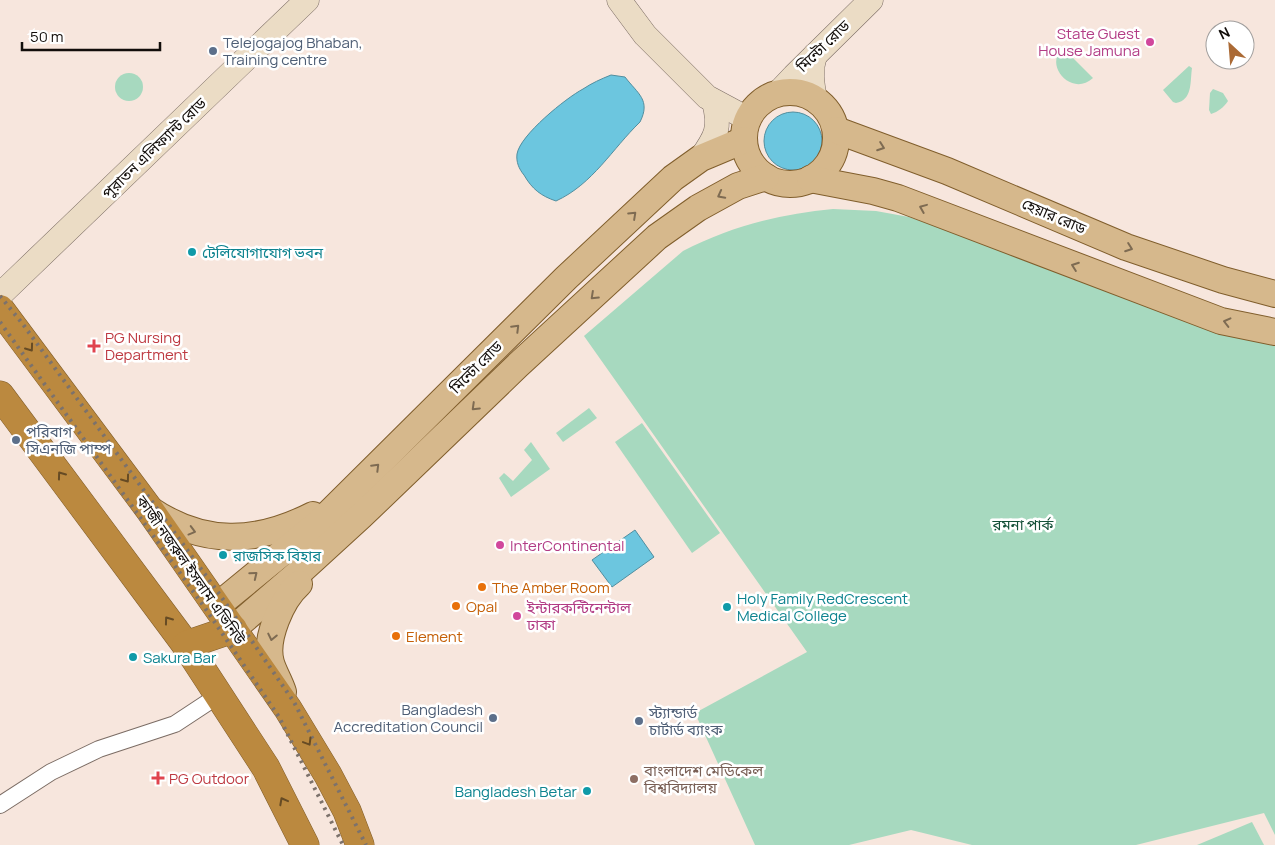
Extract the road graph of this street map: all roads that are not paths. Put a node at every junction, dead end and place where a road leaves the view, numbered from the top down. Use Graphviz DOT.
graph roads {
  1 [pos="307,0"];
  2 [pos="619,0"];
  3 [pos="871,0"];
  4 [pos="815,55"];
  5 [pos="777,94"];
  6 [pos="815,98"];
  7 [pos="714,102"];
  8 [pos="746,130"];
  9 [pos="836,130"];
  10 [pos="701,158"];
  11 [pos="766,177"];
  12 [pos="810,179"];
  13 [pos="1275,294"];
  14 [pos="0,295"];
  15 [pos="0,309"];
  16 [pos="1275,332"];
  17 [pos="0,394"];
  18 [pos="353,507"];
  19 [pos="149,509"];
  20 [pos="217,606"];
  21 [pos="233,628"];
  22 [pos="186,645"];
  23 [pos="219,694"];
  24 [pos="288,709"];
  25 [pos="0,805"];
  26 [pos="305,845"];
  27 [pos="360,845"];
  1 -- 14 [label="street, পুরাতন এলিফ্যান্ট রোড"];
  2 -- 7 [label="street"];
  3 -- 4 [label="street, মিন্টো রোড"];
  4 -- 5 [label="street, মিন্টো রোড"];
  4 -- 6 [label="street"];
  5 -- 6 [label="main road"];
  5 -- 8 [label="main road"];
  6 -- 9 [label="main road"];
  7 -- 8 [label="street"];
  7 -- 10 [label="street"];
  8 -- 10 [label="main road, মিন্টো রোড"];
  8 -- 11 [label="main road"];
  9 -- 12 [label="main road"];
  9 -- 13 [label="main road, হেয়ার রোড, one-way"];
  18 -- 10 [label="main road, মিন্টো রোড, one-way"];
  11 -- 12 [label="main road"];
  11 -- 18 [label="main road, মিন্টো রোড, one-way"];
  16 -- 12 [label="main road, one-way"];
  15 -- 19 [label="highway, কাজী নজরুল ইসলাম এভিনিউ, one-way"];
  22 -- 17 [label="highway, one-way"];
  19 -- 18 [label="main road, one-way"];
  20 -- 18 [label="main road, মিন্টো রোড, one-way"];
  18 -- 21 [label="main road, মিন্টো রোড"];
  18 -- 24 [label="main road, one-way"];
  19 -- 20 [label="highway, কাজী নজরুল ইসলাম এভিনিউ"];
  20 -- 21 [label="highway, কাজী নজরুল ইসলাম এভিনিউ"];
  20 -- 22 [label="highway"];
  21 -- 22 [label="highway"];
  21 -- 24 [label="highway, কাজী নজরুল ইসলাম এভিনিউ"];
  22 -- 23 [label="highway"];
  23 -- 25 [label="street"];
  26 -- 23 [label="highway, one-way"];
  24 -- 27 [label="highway, কাজী নজরুল ইসলাম এভিনিউ, one-way"];
}
